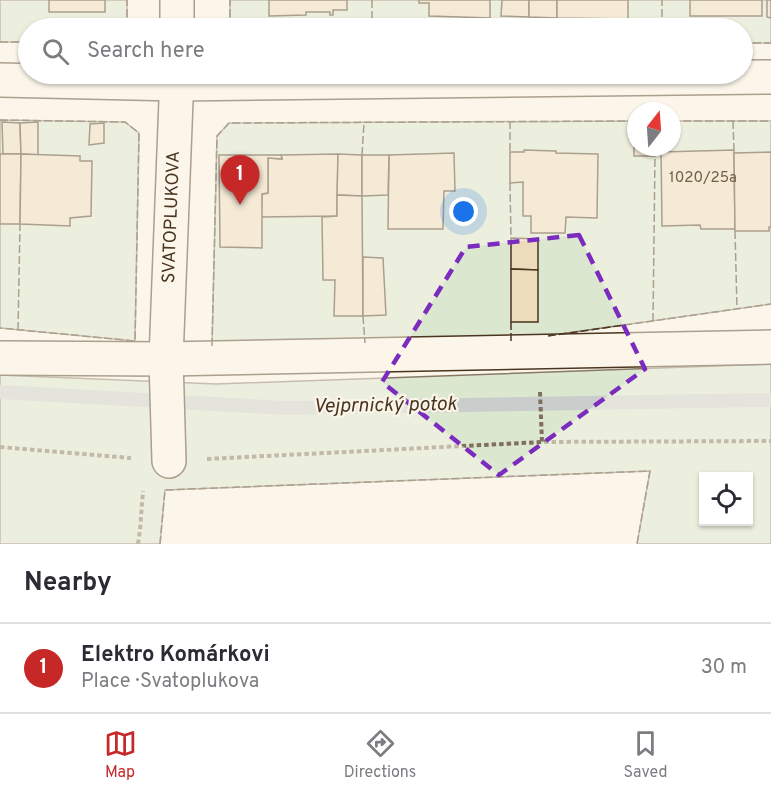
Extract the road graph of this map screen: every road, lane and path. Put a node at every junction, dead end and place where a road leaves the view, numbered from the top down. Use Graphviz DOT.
graph roads {
  1 [pos="177,0"];
  2 [pos="177,18"];
  3 [pos="753,77"];
  4 [pos="771,77"];
  5 [pos="0,80"];
  6 [pos="18,80"];
  7 [pos="177,84"];
  8 [pos="771,347"];
  9 [pos="0,358"];
  10 [pos="166,368"];
  11 [pos="540,386"];
  12 [pos="771,441"];
  13 [pos="542,442"];
  14 [pos="168,446"];
  15 [pos="0,447"];
  16 [pos="138,544"];
  1 -- 2 [label="street"];
  3 -- 4 [label="street"];
  5 -- 6 [label="street"];
  7 -- 10 [label="street, SVATOPLUKOVA"];
  8 -- 10 [label="street"];
  9 -- 10 [label="street"];
  10 -- 14 [label="street, SVATOPLUKOVA"];
  11 -- 13 [label="path"];
  12 -- 13 [label="path"];
  13 -- 14 [label="path"];
  14 -- 15 [label="path"];
  14 -- 16 [label="path"];
}
